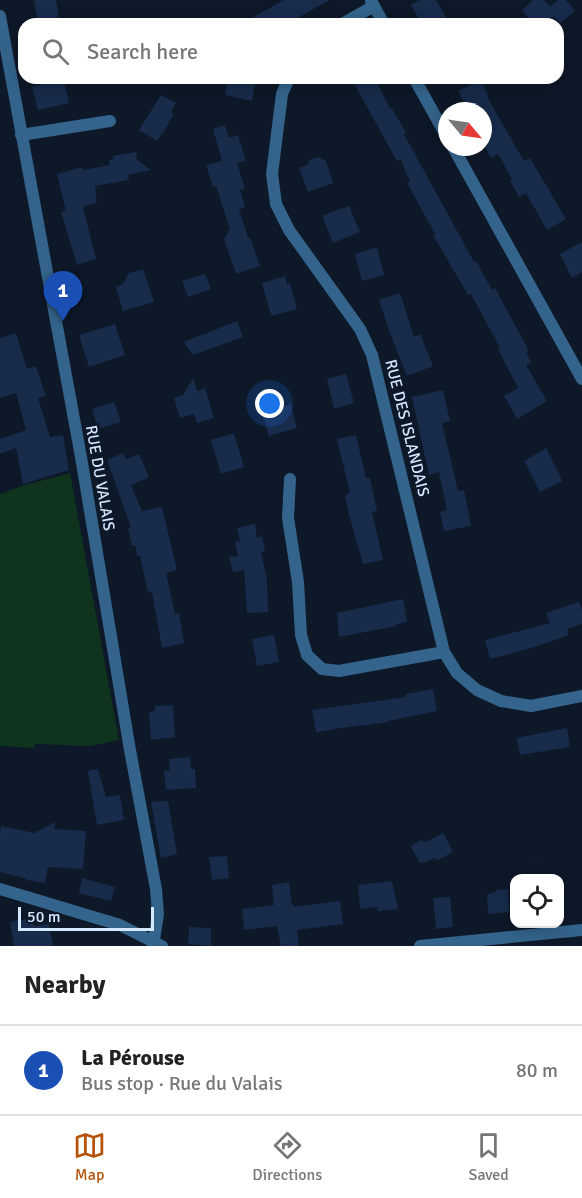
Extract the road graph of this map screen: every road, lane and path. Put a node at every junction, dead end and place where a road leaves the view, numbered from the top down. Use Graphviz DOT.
graph roads {
  1 [pos="372,3"];
  2 [pos="0,16"];
  3 [pos="351,18"];
  4 [pos="381,18"];
  5 [pos="3,50"];
  6 [pos="286,84"];
  7 [pos="417,84"];
  8 [pos="110,121"];
  9 [pos="438,121"];
  10 [pos="21,135"];
  11 [pos="458,156"];
  12 [pos="582,379"];
  13 [pos="290,479"];
  14 [pos="444,652"];
  15 [pos="582,696"];
  16 [pos="0,889"];
  17 [pos="582,930"];
  18 [pos="156,945"];
  19 [pos="420,946"];
  1 -- 3 [label="street"];
  1 -- 4 [label="street"];
  2 -- 5 [label="street, RUE DU VALAIS"];
  5 -- 10 [label="street, RUE DU VALAIS"];
  6 -- 14 [label="street, RUE DES ISLANDAIS"];
  7 -- 9 [label="street"];
  8 -- 10 [label="street"];
  10 -- 18 [label="street, RUE DU VALAIS"];
  11 -- 12 [label="street"];
  13 -- 14 [label="street"];
  14 -- 15 [label="street, RUE DES ISLANDAIS"];
  16 -- 18 [label="street"];
  17 -- 19 [label="street"];
}
